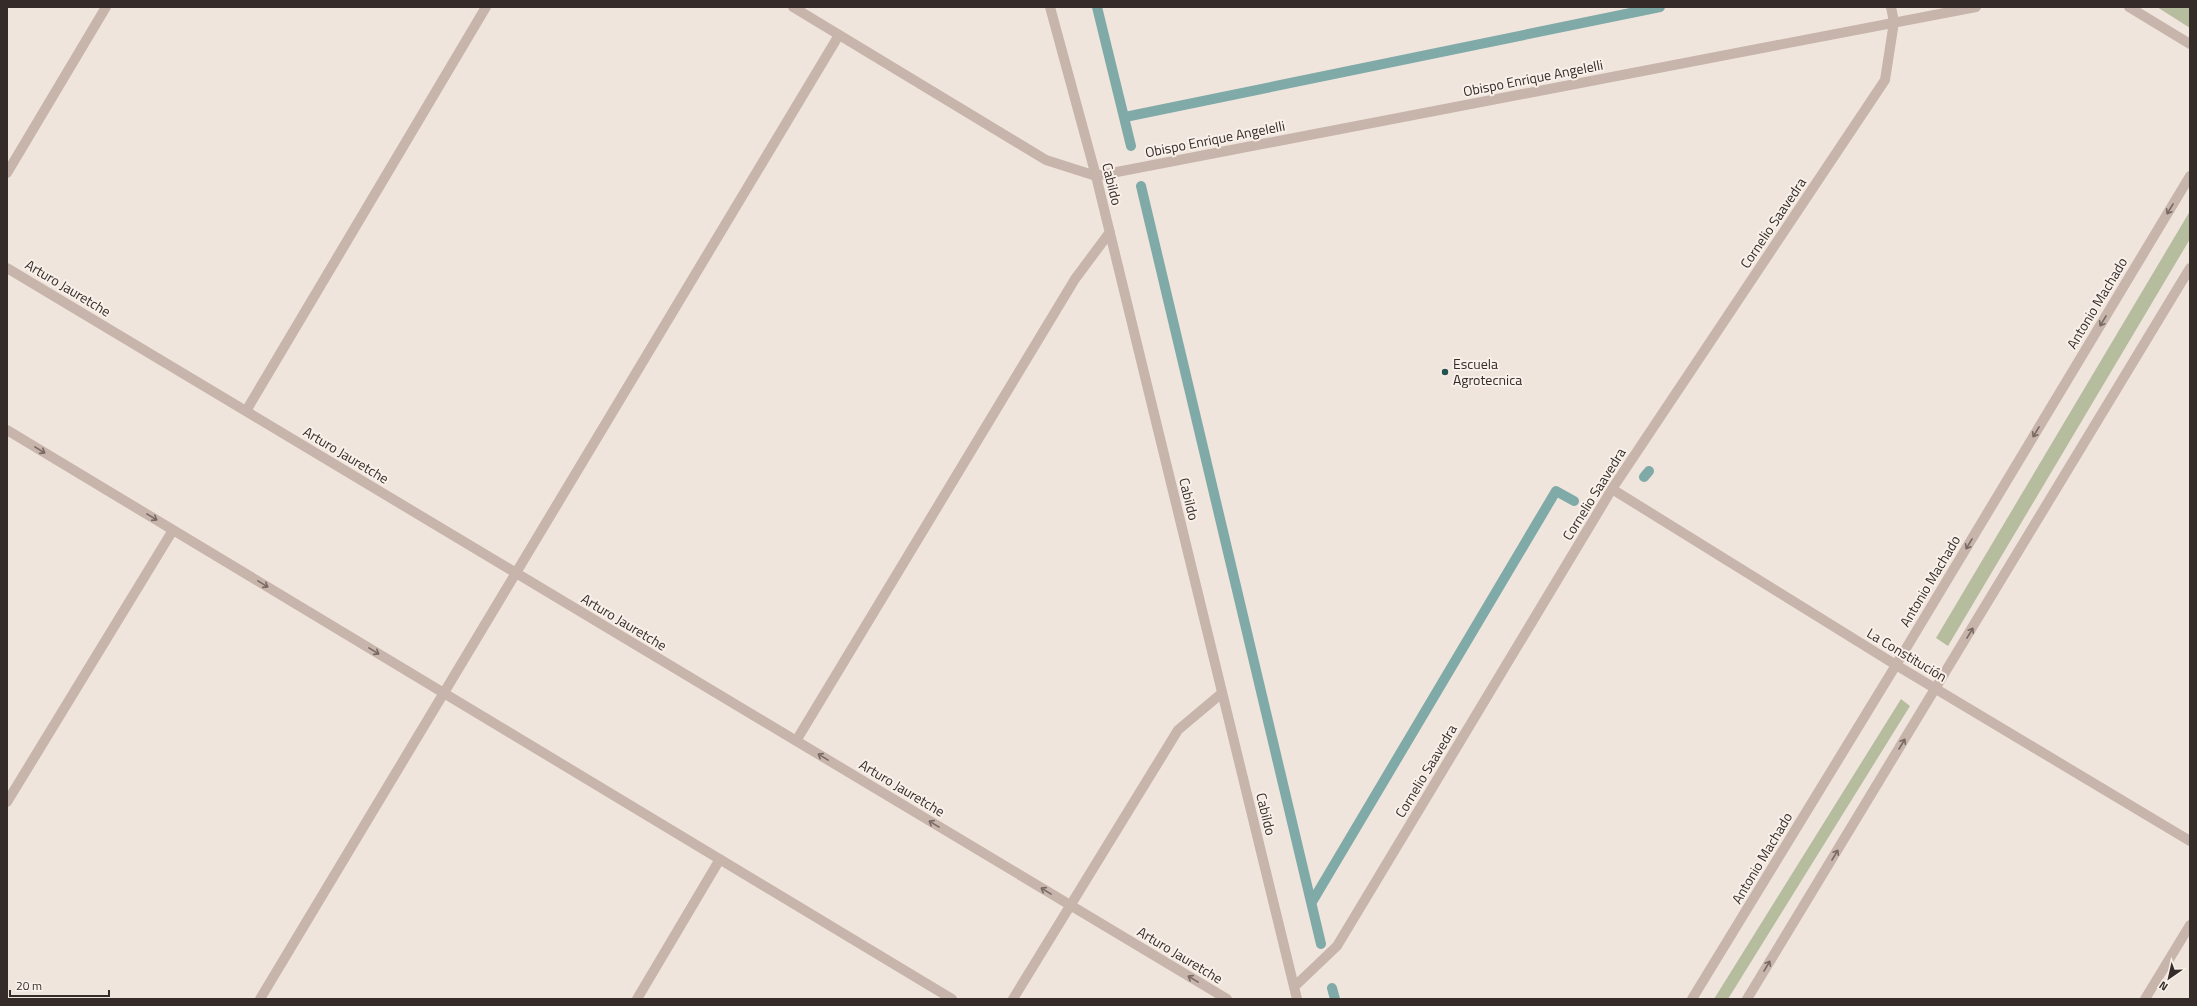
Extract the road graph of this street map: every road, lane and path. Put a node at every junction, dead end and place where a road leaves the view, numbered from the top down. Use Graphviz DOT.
graph roads {
  1 [pos="106,7"];
  2 [pos="486,7"];
  3 [pos="793,7"];
  4 [pos="1050,7"];
  5 [pos="1891,7"];
  6 [pos="1976,7"];
  7 [pos="2129,7"];
  8 [pos="1894,22"];
  9 [pos="839,35"];
  10 [pos="2190,44"];
  11 [pos="7,173"];
  12 [pos="1096,176"];
  13 [pos="2190,176"];
  14 [pos="1110,232"];
  15 [pos="7,268"];
  16 [pos="2190,268"];
  17 [pos="246,411"];
  18 [pos="7,430"];
  19 [pos="1612,489"];
  20 [pos="173,530"];
  21 [pos="516,573"];
  22 [pos="1896,665"];
  23 [pos="1936,689"];
  24 [pos="444,693"];
  25 [pos="1222,694"];
  26 [pos="796,741"];
  27 [pos="7,802"];
  28 [pos="2190,842"];
  29 [pos="720,860"];
  30 [pos="1070,905"];
  31 [pos="2190,925"];
  32 [pos="1294,987"];
  33 [pos="260,999"];
  34 [pos="637,999"];
  35 [pos="952,999"];
  36 [pos="1013,999"];
  37 [pos="1227,999"];
  38 [pos="1297,999"];
  39 [pos="1692,999"];
  40 [pos="1746,999"];
  41 [pos="2145,999"];
  1 -- 11 [label="street"];
  2 -- 17 [label="street"];
  3 -- 9 [label="street"];
  4 -- 12 [label="street, Cabildo"];
  5 -- 8 [label="street, Cornelio Saavedra"];
  6 -- 8 [label="street, Obispo Enrique Angelelli"];
  7 -- 10 [label="street"];
  8 -- 12 [label="street, Obispo Enrique Angelelli"];
  8 -- 19 [label="street, Cornelio Saavedra"];
  9 -- 12 [label="street"];
  9 -- 21 [label="street"];
  12 -- 14 [label="street, Cabildo"];
  13 -- 22 [label="street, Antonio Machado, one-way"];
  14 -- 25 [label="street, Cabildo"];
  14 -- 26 [label="street"];
  15 -- 17 [label="street, Arturo Jauretche"];
  23 -- 16 [label="street, one-way"];
  17 -- 21 [label="street, Arturo Jauretche"];
  18 -- 20 [label="street, one-way"];
  19 -- 22 [label="street, La Constitución"];
  19 -- 32 [label="street, Cornelio Saavedra"];
  20 -- 24 [label="street, one-way"];
  20 -- 27 [label="street"];
  21 -- 24 [label="street"];
  21 -- 26 [label="street, Arturo Jauretche"];
  22 -- 23 [label="street, La Constitución"];
  22 -- 39 [label="street, Antonio Machado"];
  23 -- 28 [label="street, La Constitución"];
  40 -- 23 [label="street, one-way"];
  24 -- 29 [label="street"];
  24 -- 33 [label="street"];
  25 -- 30 [label="street"];
  25 -- 32 [label="street, Cabildo"];
  30 -- 26 [label="street, Arturo Jauretche, one-way"];
  29 -- 34 [label="street"];
  29 -- 35 [label="street"];
  30 -- 36 [label="street"];
  37 -- 30 [label="street, Arturo Jauretche, one-way"];
  31 -- 41 [label="street"];
  32 -- 38 [label="street, Cabildo"];
}
